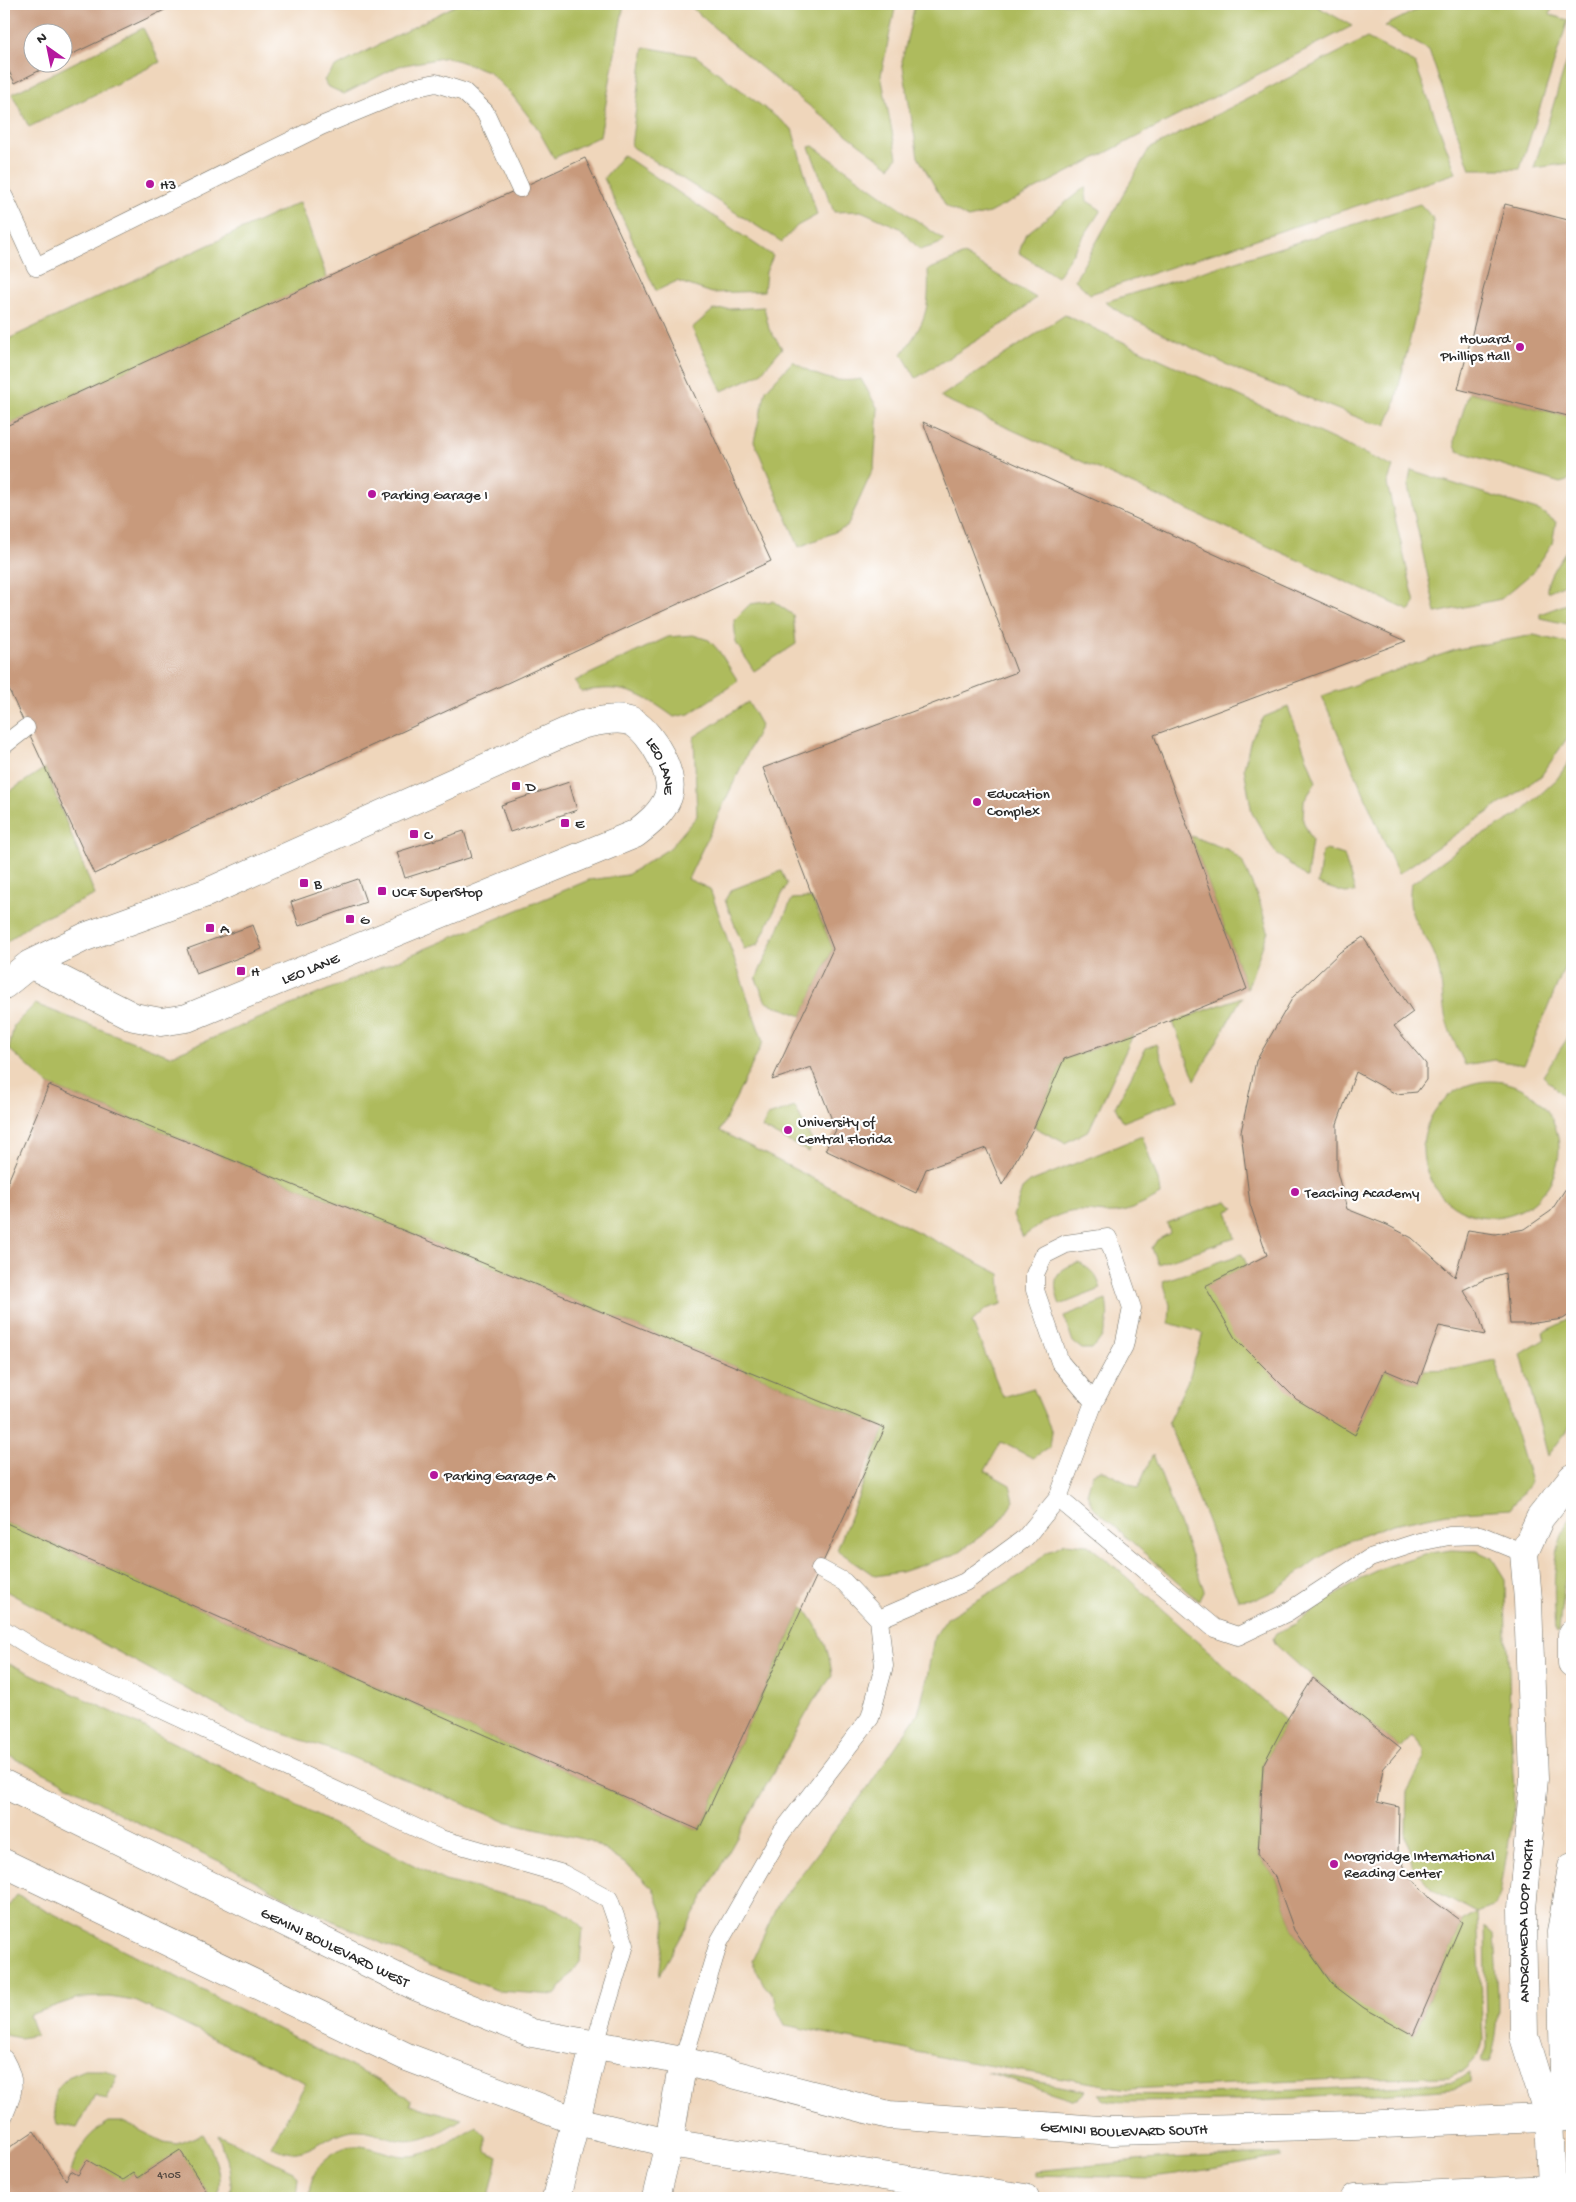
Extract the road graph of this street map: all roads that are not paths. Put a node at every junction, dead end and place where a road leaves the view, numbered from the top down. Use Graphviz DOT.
graph roads {
  1 [pos="520,188"];
  2 [pos="4,197"];
  3 [pos="26,728"];
  4 [pos="4,745"];
  5 [pos="30,964"];
  6 [pos="4,986"];
  7 [pos="1094,1402"];
  8 [pos="1572,1478"];
  9 [pos="1058,1498"];
  10 [pos="1524,1553"];
  11 [pos="820,1569"];
  12 [pos="879,1619"];
  13 [pos="4,1630"];
  14 [pos="1572,1634"];
  15 [pos="1572,1663"];
  16 [pos="4,1784"];
  17 [pos="4,1863"];
  18 [pos="1572,1866"];
  19 [pos="595,2044"];
  20 [pos="4,2059"];
  21 [pos="682,2061"];
  22 [pos="4,2115"];
  23 [pos="1561,2117"];
  24 [pos="576,2121"];
  25 [pos="669,2143"];
  26 [pos="1560,2191"];
  27 [pos="556,2198"];
  28 [pos="656,2198"];
  29 [pos="1025,2198"];
  30 [pos="1354,2198"];
  1 -- 2 [label="lane"];
  3 -- 4 [label="lane"];
  5 -- 5 [label="street, LEO LANE"];
  5 -- 6 [label="street, LEO LANE"];
  7 -- 7 [label="lane"];
  7 -- 9 [label="lane"];
  8 -- 10 [label="street, ANDROMEDA LOOP NORTH"];
  9 -- 10 [label="lane"];
  9 -- 12 [label="lane"];
  10 -- 23 [label="street, ANDROMEDA LOOP NORTH"];
  11 -- 12 [label="lane"];
  12 -- 21 [label="lane"];
  13 -- 19 [label="lane"];
  14 -- 15 [label="street"];
  16 -- 19 [label="street, GEMINI BOULEVARD WEST"];
  17 -- 24 [label="street"];
  18 -- 23 [label="street"];
  19 -- 21 [label="street, GEMINI BOULEVARD WEST"];
  19 -- 24 [label="street"];
  20 -- 22 [label="lane"];
  21 -- 23 [label="street, GEMINI BOULEVARD SOUTH"];
  21 -- 25 [label="street"];
  23 -- 26 [label="street"];
  24 -- 25 [label="street"];
  24 -- 27 [label="street"];
  25 -- 28 [label="street"];
  25 -- 29 [label="street"];
  26 -- 30 [label="street"];
}
